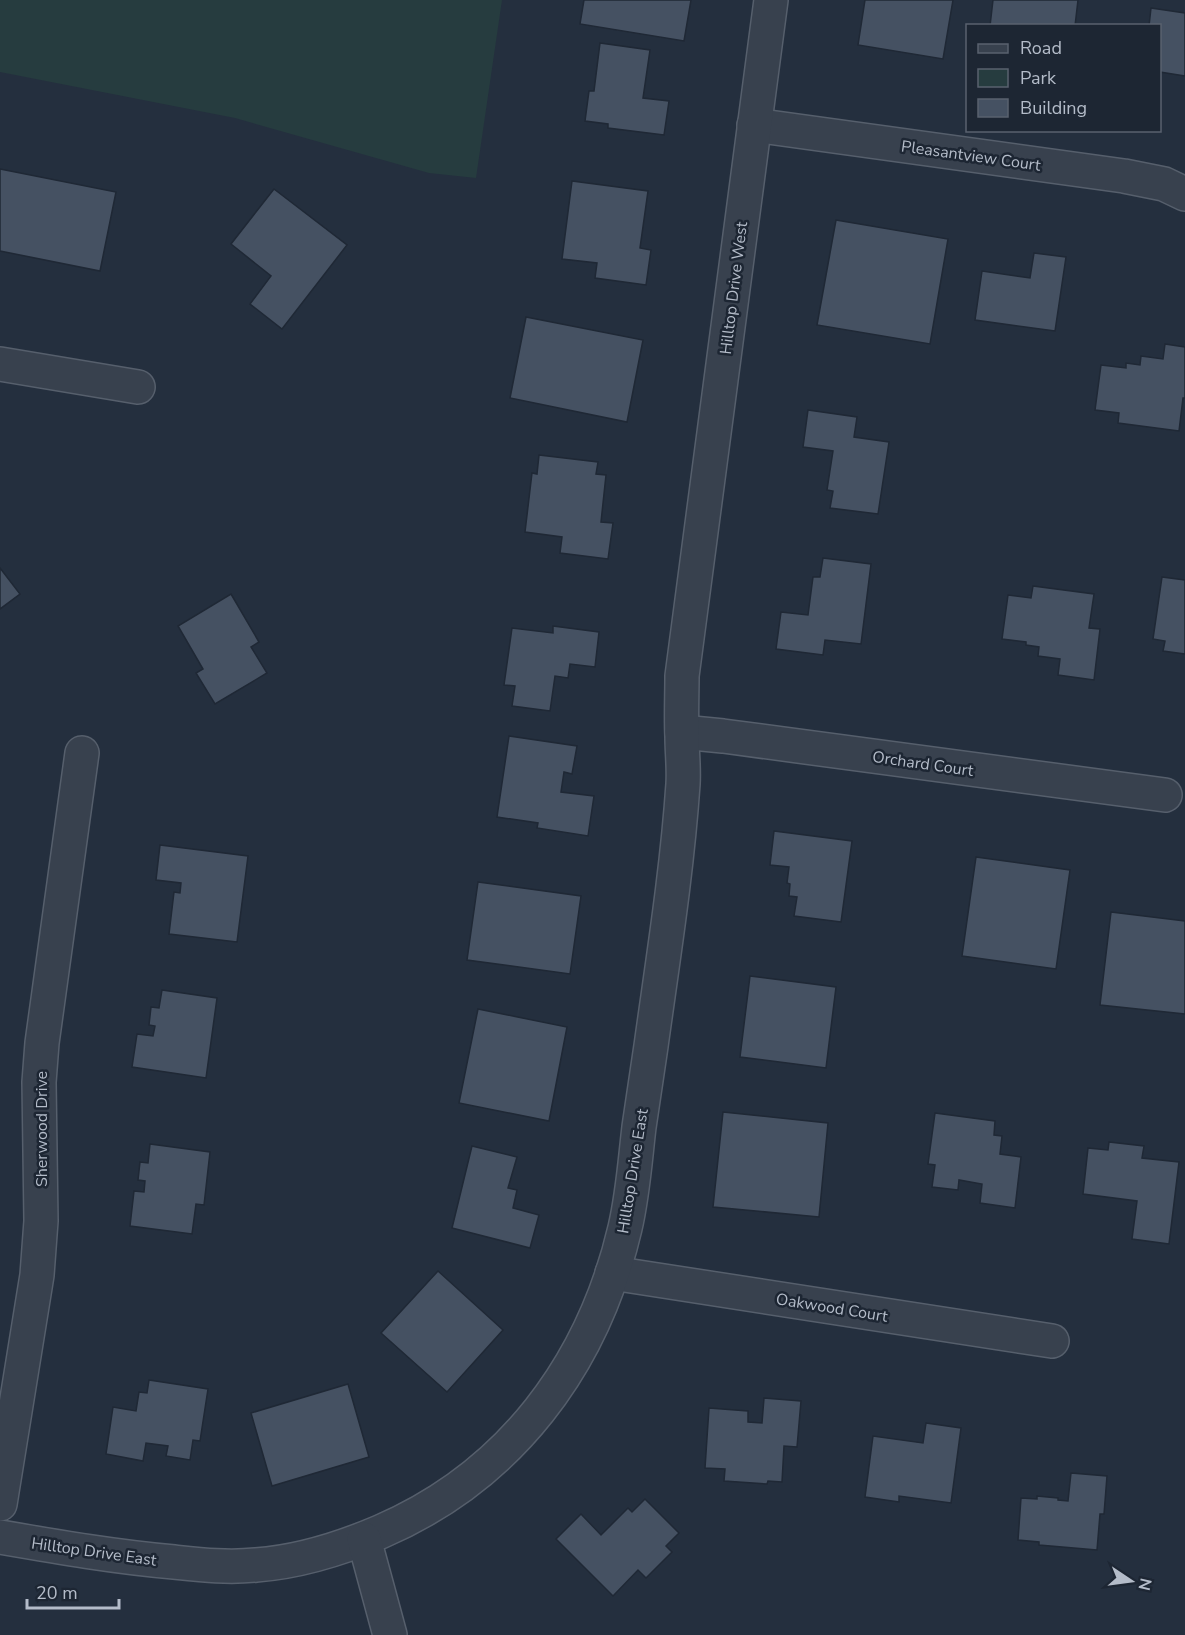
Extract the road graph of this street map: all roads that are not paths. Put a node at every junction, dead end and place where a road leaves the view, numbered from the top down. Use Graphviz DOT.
graph roads {
  1 [pos="771,0"];
  2 [pos="754,125"];
  3 [pos="1185,194"];
  4 [pos="0,364"];
  5 [pos="138,387"];
  6 [pos="695,576"];
  7 [pos="682,732"];
  8 [pos="82,753"];
  9 [pos="1165,795"];
  10 [pos="612,1273"];
  11 [pos="1052,1341"];
  12 [pos="0,1504"];
  13 [pos="0,1537"];
  14 [pos="364,1539"];
  15 [pos="390,1635"];
  1 -- 2 [label="street, Hilltop Drive West"];
  2 -- 3 [label="street, Pleasantview Court"];
  2 -- 6 [label="street, Hilltop Drive West"];
  4 -- 5 [label="street"];
  6 -- 7 [label="street, Hilltop Drive East"];
  7 -- 9 [label="street, Orchard Court"];
  7 -- 10 [label="street, Hilltop Drive East"];
  8 -- 12 [label="street, Sherwood Drive"];
  10 -- 11 [label="street, Oakwood Court"];
  10 -- 14 [label="street, Hilltop Drive East"];
  13 -- 14 [label="street, Hilltop Drive East"];
  14 -- 15 [label="street"];
}
